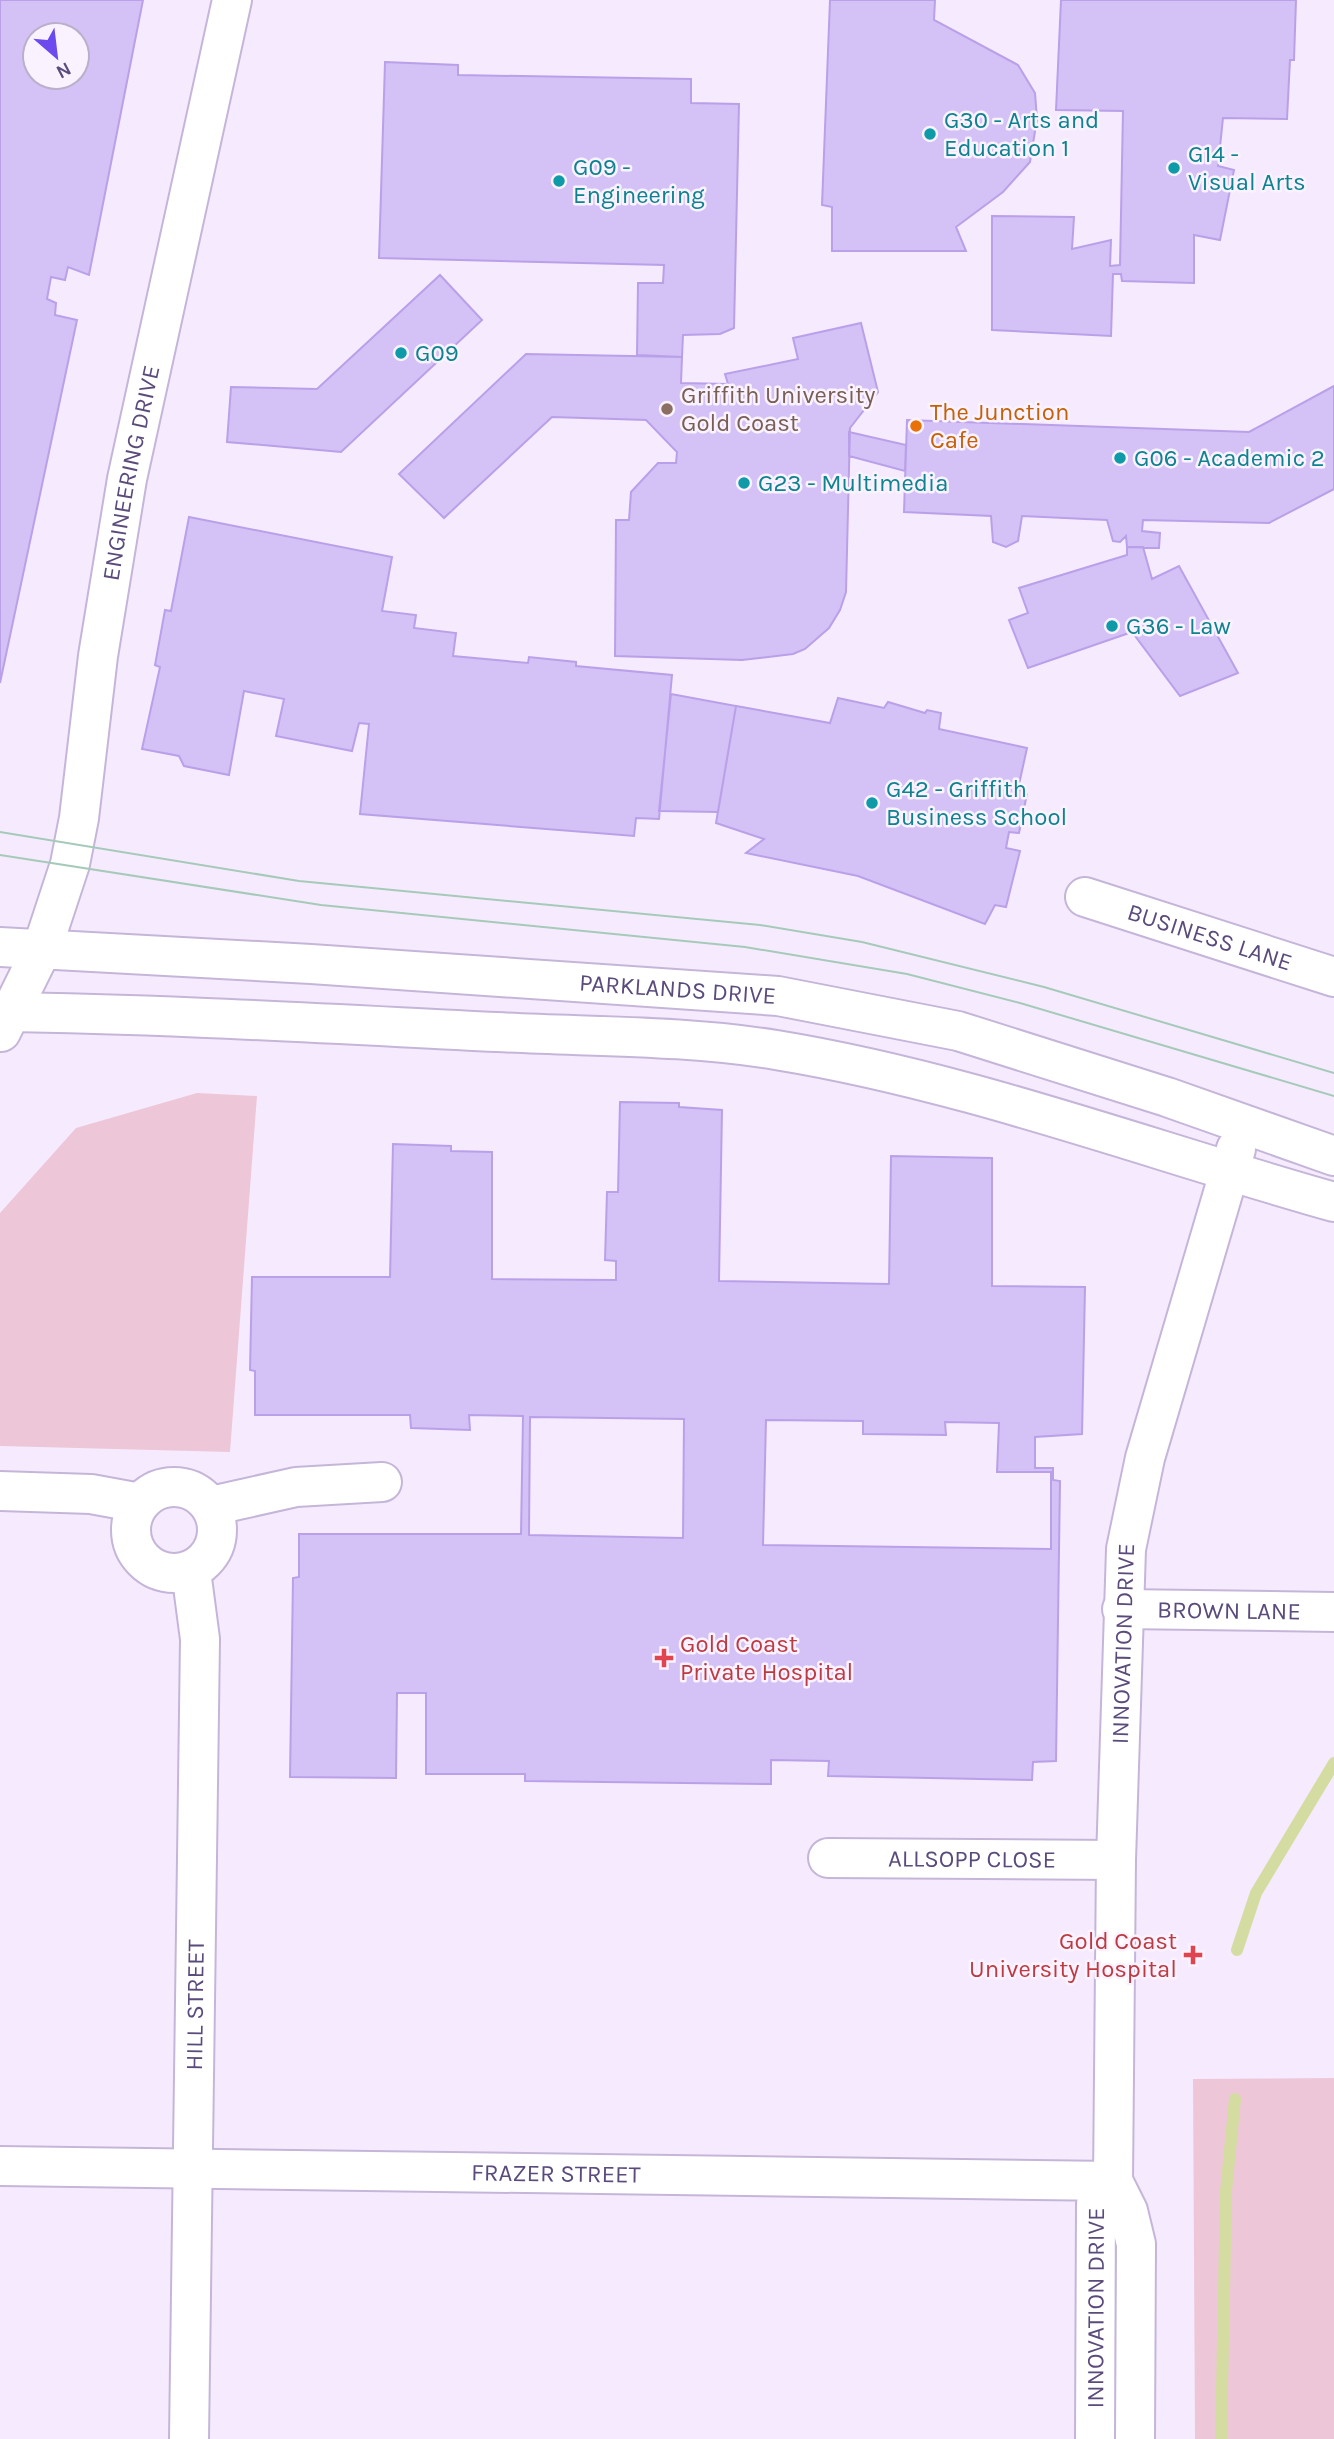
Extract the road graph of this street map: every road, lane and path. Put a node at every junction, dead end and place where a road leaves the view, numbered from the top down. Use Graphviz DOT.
graph roads {
  1 [pos="232,0"];
  2 [pos="1084,897"];
  3 [pos="0,947"];
  4 [pos="43,949"];
  5 [pos="1334,977"];
  6 [pos="4,1019"];
  7 [pos="1244,1124"];
  8 [pos="1334,1156"];
  9 [pos="1229,1173"];
  10 [pos="1334,1202"];
  11 [pos="382,1482"];
  12 [pos="0,1491"];
  13 [pos="140,1503"];
  14 [pos="211,1506"];
  15 [pos="191,1571"];
  16 [pos="1122,1609"];
  17 [pos="1334,1612"];
  18 [pos="828,1858"];
  19 [pos="1116,1860"];
  20 [pos="0,2165"];
  21 [pos="193,2168"];
  22 [pos="1113,2181"];
  23 [pos="189,2439"];
  24 [pos="1095,2439"];
  25 [pos="1135,2439"];
  1 -- 4 [label="street, ENGINEERING DRIVE"];
  2 -- 5 [label="street, BUSINESS LANE"];
  3 -- 4 [label="street, PARKLANDS DRIVE"];
  4 -- 6 [label="street, ENGINEERING DRIVE"];
  4 -- 7 [label="street, PARKLANDS DRIVE"];
  6 -- 9 [label="street, PARKLANDS DRIVE"];
  7 -- 8 [label="street, PARKLANDS DRIVE"];
  7 -- 9 [label="street, INNOVATION DRIVE"];
  9 -- 10 [label="street, PARKLANDS DRIVE"];
  9 -- 16 [label="street, INNOVATION DRIVE"];
  11 -- 14 [label="street"];
  12 -- 13 [label="street"];
  13 -- 14 [label="street"];
  13 -- 15 [label="street"];
  14 -- 15 [label="street"];
  15 -- 21 [label="street, HILL STREET"];
  16 -- 17 [label="street, BROWN LANE"];
  16 -- 19 [label="street, INNOVATION DRIVE"];
  18 -- 19 [label="street, ALLSOPP CLOSE"];
  19 -- 22 [label="street, INNOVATION DRIVE"];
  20 -- 21 [label="street, FRAZER STREET"];
  21 -- 22 [label="street, FRAZER STREET"];
  21 -- 23 [label="street, HILL STREET"];
  22 -- 24 [label="street, INNOVATION DRIVE"];
  22 -- 25 [label="street, INNOVATION DRIVE"];
}
